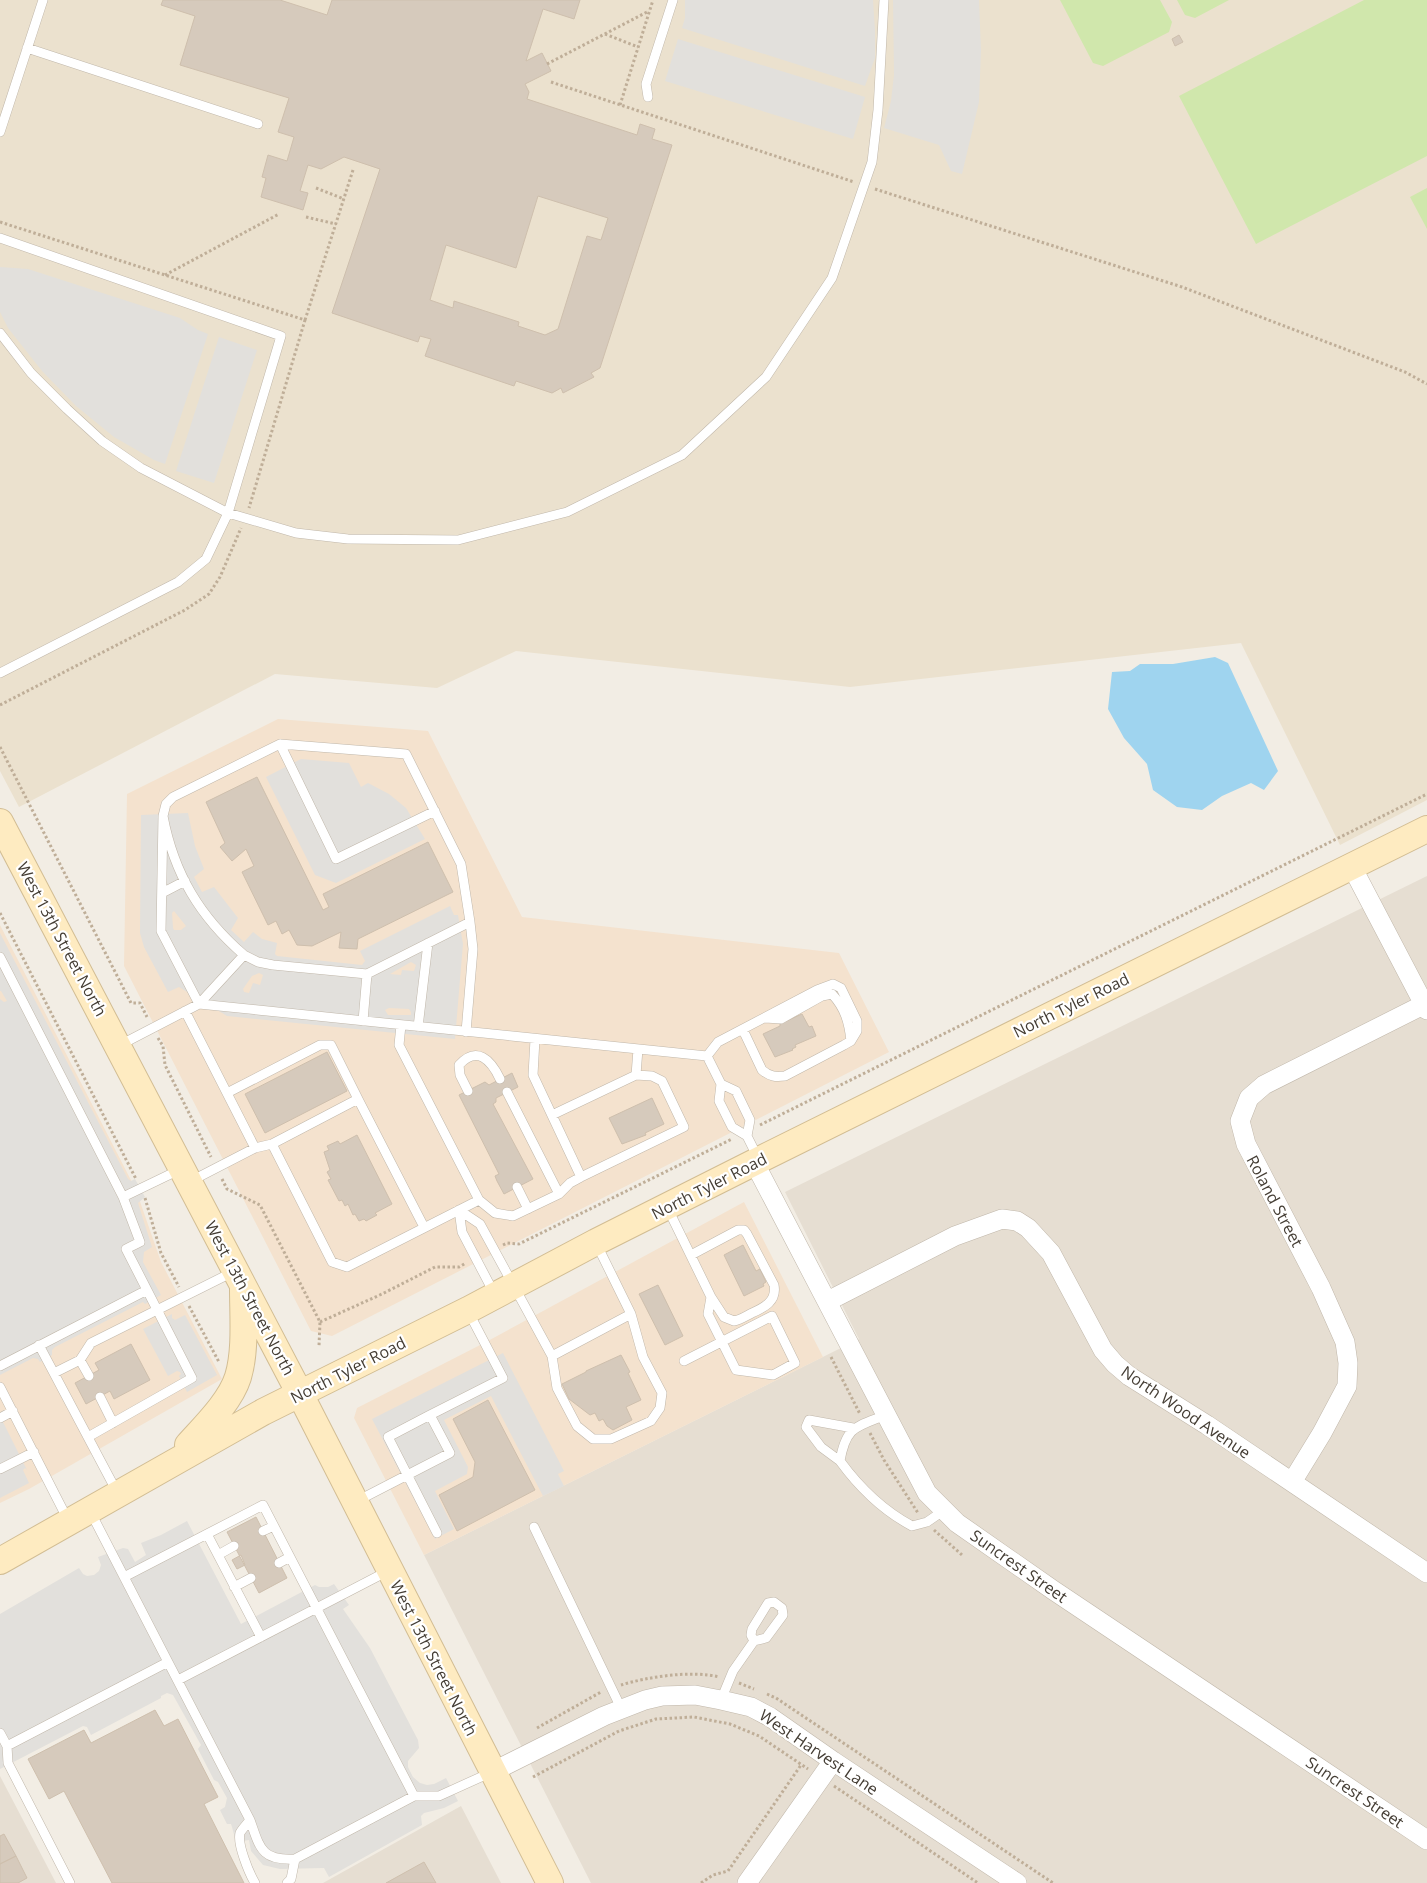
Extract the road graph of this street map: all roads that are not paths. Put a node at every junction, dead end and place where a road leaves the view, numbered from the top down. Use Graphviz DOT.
graph roads {
  1 [pos="43,0"];
  2 [pos="673,0"];
  3 [pos="884,0"];
  4 [pos="27,48"];
  5 [pos="648,97"];
  6 [pos="258,124"];
  7 [pos="0,132"];
  8 [pos="0,238"];
  9 [pos="0,333"];
  10 [pos="228,513"];
  11 [pos="0,673"];
  12 [pos="280,744"];
  13 [pos="435,811"];
  14 [pos="163,816"];
  15 [pos="0,822"];
  16 [pos="1427,829"];
  17 [pos="1352,867"];
  18 [pos="185,881"];
  19 [pos="162,893"];
  20 [pos="470,922"];
  21 [pos="428,943"];
  22 [pos="244,956"];
  23 [pos="0,957"];
  24 [pos="367,974"];
  25 [pos="199,1004"];
  26 [pos="1426,1006"];
  27 [pos="185,1012"];
  28 [pos="363,1021"];
  29 [pos="401,1025"];
  30 [pos="418,1027"];
  31 [pos="743,1030"];
  32 [pos="466,1032"];
  33 [pos="535,1039"];
  34 [pos="118,1046"];
  35 [pos="638,1049"];
  36 [pos="707,1056"];
  37 [pos="636,1075"];
  38 [pos="500,1079"];
  39 [pos="721,1084"];
  40 [pos="468,1091"];
  41 [pos="507,1092"];
  42 [pos="227,1093"];
  43 [pos="358,1099"];
  44 [pos="552,1115"];
  45 [pos="746,1133"];
  46 [pos="272,1144"];
  47 [pos="255,1148"];
  48 [pos="757,1161"];
  49 [pos="185,1175"];
  50 [pos="581,1177"];
  51 [pos="517,1187"];
  52 [pos="559,1194"];
  53 [pos="123,1197"];
  54 [pos="479,1200"];
  55 [pos="667,1207"];
  56 [pos="528,1209"];
  57 [pos="459,1210"];
  58 [pos="424,1227"];
  59 [pos="596,1242"];
  60 [pos="691,1256"];
  61 [pos="239,1278"];
  62 [pos="147,1290"];
  63 [pos="505,1290"];
  64 [pos="711,1297"];
  65 [pos="828,1301"];
  66 [pos="157,1309"];
  67 [pos="468,1310"];
  68 [pos="631,1314"];
  69 [pos="722,1341"];
  70 [pos="39,1346"];
  71 [pos="552,1356"];
  72 [pos="80,1360"];
  73 [pos="684,1361"];
  74 [pos="0,1366"];
  75 [pos="54,1373"];
  76 [pos="89,1376"];
  77 [pos="0,1387"];
  78 [pos="300,1394"];
  79 [pos="100,1397"];
  80 [pos="12,1411"];
  81 [pos="430,1415"];
  82 [pos="886,1415"];
  83 [pos="0,1418"];
  84 [pos="113,1423"];
  85 [pos="853,1428"];
  86 [pos="88,1437"];
  87 [pos="34,1452"];
  88 [pos="840,1461"];
  89 [pos="170,1464"];
  90 [pos="0,1469"];
  91 [pos="407,1475"];
  92 [pos="1292,1482"];
  93 [pos="118,1495"];
  94 [pos="355,1502"];
  95 [pos="943,1510"];
  96 [pos="80,1516"];
  97 [pos="274,1526"];
  98 [pos="534,1527"];
  99 [pos="263,1531"];
  100 [pos="437,1532"];
  101 [pos="207,1534"];
  102 [pos="234,1546"];
  103 [pos="218,1555"];
  104 [pos="290,1557"];
  105 [pos="0,1561"];
  106 [pos="280,1563"];
  107 [pos="390,1570"];
  108 [pos="1427,1573"];
  109 [pos="124,1577"];
  110 [pos="251,1578"];
  111 [pos="234,1587"];
  112 [pos="316,1608"];
  113 [pos="261,1637"];
  114 [pos="754,1641"];
  115 [pos="168,1662"];
  116 [pos="178,1680"];
  117 [pos="721,1700"];
  118 [pos="621,1708"];
  119 [pos="0,1733"];
  120 [pos="7,1746"];
  121 [pos="833,1761"];
  122 [pos="492,1772"];
  123 [pos="414,1796"];
  124 [pos="250,1820"];
  125 [pos="1427,1840"];
  126 [pos="295,1859"];
  127 [pos="1013,1882"];
  128 [pos="70,1883"];
  129 [pos="255,1883"];
  130 [pos="287,1883"];
  131 [pos="550,1883"];
  132 [pos="747,1883"];
  1 -- 4 [label="lane"];
  2 -- 5 [label="lane"];
  3 -- 10 [label="lane"];
  4 -- 6 [label="lane"];
  4 -- 7 [label="lane"];
  8 -- 10 [label="lane"];
  9 -- 10 [label="lane"];
  10 -- 11 [label="lane"];
  12 -- 13 [label="lane"];
  12 -- 13 [label="lane"];
  12 -- 14 [label="lane"];
  13 -- 20 [label="lane"];
  14 -- 18 [label="lane"];
  14 -- 19 [label="lane"];
  15 -- 34 [label="main road, West 13th Street North"];
  16 -- 17 [label="main road, North Tyler Road"];
  17 -- 26 [label="street"];
  17 -- 48 [label="main road, North Tyler Road"];
  18 -- 19 [label="lane"];
  18 -- 22 [label="lane"];
  19 -- 25 [label="lane"];
  20 -- 21 [label="lane"];
  20 -- 32 [label="lane"];
  21 -- 24 [label="lane"];
  21 -- 30 [label="lane"];
  22 -- 24 [label="lane"];
  22 -- 25 [label="lane"];
  23 -- 53 [label="lane"];
  24 -- 28 [label="lane"];
  25 -- 27 [label="lane"];
  25 -- 28 [label="lane"];
  26 -- 92 [label="street, Roland Street"];
  27 -- 34 [label="lane"];
  27 -- 42 [label="lane"];
  28 -- 29 [label="lane"];
  29 -- 30 [label="lane"];
  29 -- 54 [label="lane"];
  30 -- 32 [label="lane"];
  31 -- 31 [label="lane"];
  31 -- 36 [label="lane"];
  32 -- 33 [label="lane"];
  33 -- 35 [label="lane"];
  33 -- 44 [label="lane"];
  34 -- 49 [label="main road, West 13th Street North"];
  35 -- 36 [label="lane"];
  35 -- 37 [label="lane"];
  36 -- 39 [label="lane"];
  37 -- 44 [label="lane"];
  37 -- 50 [label="lane"];
  38 -- 40 [label="lane"];
  39 -- 45 [label="lane"];
  39 -- 45 [label="lane"];
  41 -- 52 [label="lane"];
  42 -- 43 [label="lane"];
  42 -- 47 [label="lane"];
  43 -- 46 [label="lane"];
  43 -- 58 [label="lane"];
  44 -- 50 [label="lane"];
  45 -- 48 [label="lane"];
  46 -- 47 [label="lane"];
  46 -- 58 [label="lane"];
  47 -- 49 [label="lane"];
  48 -- 55 [label="main road, North Tyler Road"];
  48 -- 65 [label="street, Suncrest Street"];
  49 -- 53 [label="lane"];
  49 -- 61 [label="main road, West 13th Street North"];
  50 -- 52 [label="lane"];
  51 -- 56 [label="lane"];
  52 -- 56 [label="lane"];
  53 -- 62 [label="lane"];
  54 -- 56 [label="lane"];
  54 -- 57 [label="lane"];
  55 -- 59 [label="main road, North Tyler Road"];
  55 -- 60 [label="lane"];
  57 -- 58 [label="lane"];
  57 -- 63 [label="lane"];
  57 -- 63 [label="lane"];
  59 -- 63 [label="main road, North Tyler Road"];
  59 -- 68 [label="lane"];
  60 -- 64 [label="lane"];
  60 -- 64 [label="lane"];
  61 -- 66 [label="lane"];
  61 -- 78 [label="main road, West 13th Street North"];
  61 -- 89 [label="main road"];
  62 -- 66 [label="lane"];
  62 -- 70 [label="lane"];
  63 -- 67 [label="main road, North Tyler Road"];
  63 -- 71 [label="lane"];
  64 -- 69 [label="lane"];
  65 -- 82 [label="street, Suncrest Street"];
  65 -- 92 [label="street, North Wood Avenue"];
  66 -- 72 [label="lane"];
  66 -- 84 [label="lane"];
  67 -- 78 [label="main road, North Tyler Road"];
  67 -- 81 [label="lane"];
  68 -- 71 [label="lane"];
  68 -- 71 [label="lane"];
  69 -- 69 [label="lane"];
  69 -- 73 [label="lane"];
  70 -- 74 [label="lane"];
  70 -- 75 [label="lane"];
  72 -- 75 [label="lane"];
  72 -- 76 [label="lane"];
  75 -- 86 [label="lane"];
  77 -- 80 [label="lane"];
  78 -- 89 [label="main road, North Tyler Road"];
  78 -- 94 [label="main road, West 13th Street North"];
  79 -- 84 [label="lane"];
  80 -- 83 [label="lane"];
  80 -- 87 [label="lane"];
  81 -- 91 [label="lane"];
  81 -- 91 [label="lane"];
  82 -- 85 [label="lane"];
  82 -- 95 [label="street, Suncrest Street"];
  84 -- 86 [label="lane"];
  85 -- 88 [label="lane"];
  85 -- 88 [label="lane"];
  86 -- 93 [label="lane"];
  87 -- 90 [label="lane"];
  87 -- 96 [label="lane"];
  88 -- 95 [label="lane"];
  89 -- 93 [label="main road, North Tyler Road"];
  91 -- 94 [label="lane"];
  91 -- 100 [label="lane"];
  92 -- 108 [label="street, North Wood Avenue"];
  93 -- 96 [label="main road, North Tyler Road"];
  94 -- 107 [label="main road, West 13th Street North"];
  95 -- 125 [label="street, Suncrest Street"];
  96 -- 105 [label="main road, North Tyler Road"];
  96 -- 109 [label="lane"];
  97 -- 99 [label="lane"];
  97 -- 101 [label="lane"];
  97 -- 104 [label="lane"];
  98 -- 118 [label="lane"];
  101 -- 103 [label="lane"];
  101 -- 109 [label="lane"];
  102 -- 103 [label="lane"];
  103 -- 111 [label="lane"];
  104 -- 106 [label="lane"];
  104 -- 112 [label="lane"];
  107 -- 112 [label="lane"];
  107 -- 122 [label="main road, West 13th Street North"];
  109 -- 115 [label="lane"];
  110 -- 111 [label="lane"];
  111 -- 113 [label="lane"];
  112 -- 113 [label="lane"];
  112 -- 123 [label="lane"];
  113 -- 116 [label="lane"];
  114 -- 117 [label="lane"];
  115 -- 116 [label="lane"];
  115 -- 120 [label="lane"];
  116 -- 124 [label="lane"];
  117 -- 118 [label="street, West Harvest Lane"];
  117 -- 121 [label="street, West Harvest Lane"];
  118 -- 122 [label="street, West Harvest Lane"];
  119 -- 120 [label="lane"];
  120 -- 128 [label="lane"];
  121 -- 127 [label="street, West Harvest Lane"];
  121 -- 132 [label="street"];
  122 -- 123 [label="lane"];
  122 -- 131 [label="main road, West 13th Street North"];
  123 -- 126 [label="lane"];
  124 -- 126 [label="lane"];
  124 -- 129 [label="lane"];
  126 -- 130 [label="lane"];
}
